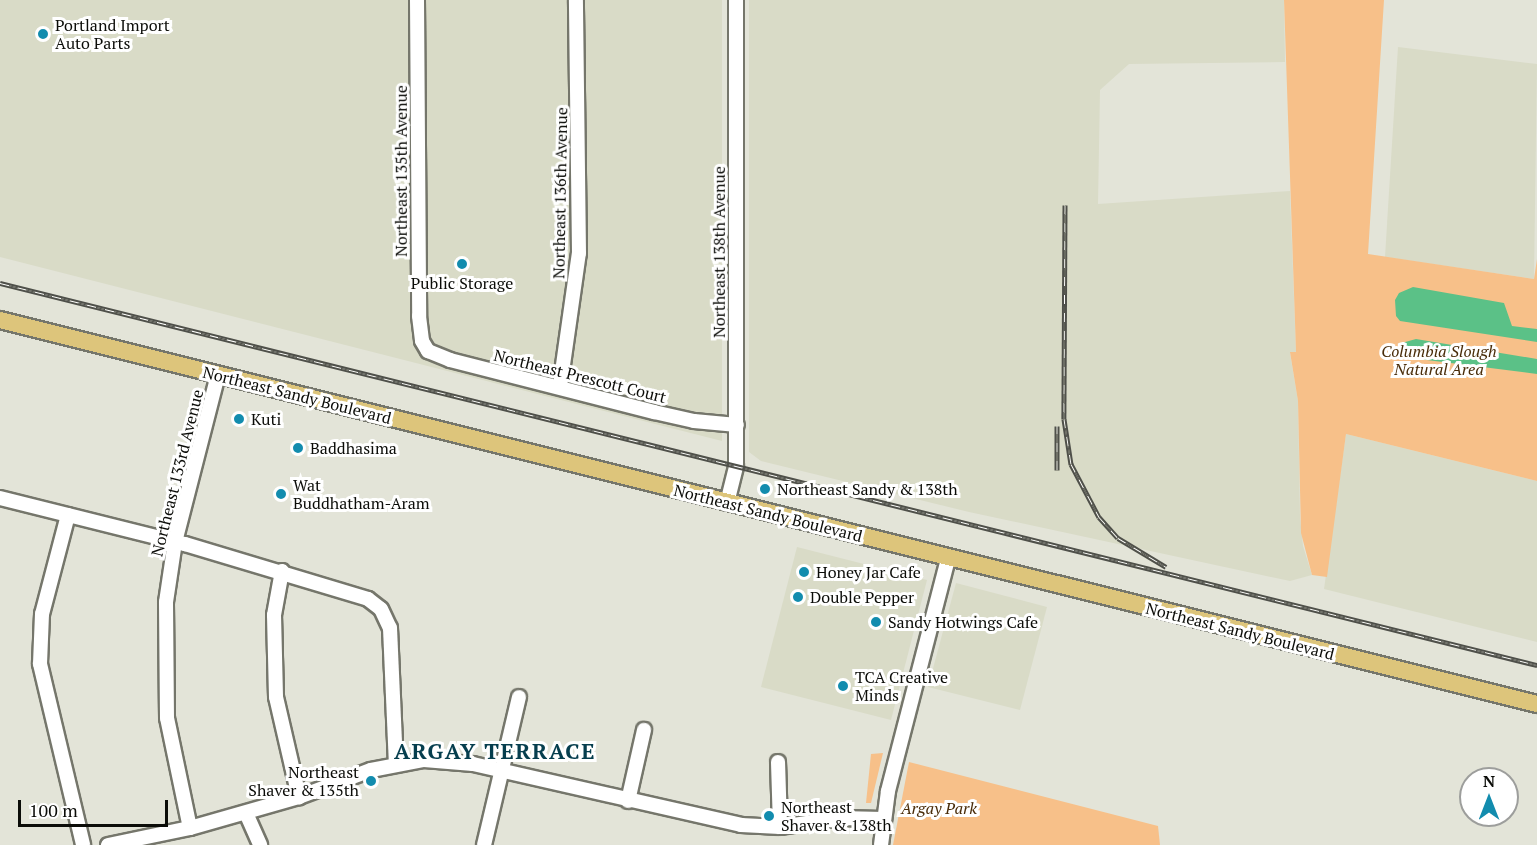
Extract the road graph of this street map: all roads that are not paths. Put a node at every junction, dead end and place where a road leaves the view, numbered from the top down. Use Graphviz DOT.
graph roads {
  1 [pos="417,0"];
  2 [pos="576,0"];
  3 [pos="736,0"];
  4 [pos="0,320"];
  5 [pos="422,341"];
  6 [pos="219,375"];
  7 [pos="560,386"];
  8 [pos="737,425"];
  9 [pos="0,498"];
  10 [pos="727,503"];
  11 [pos="68,515"];
  12 [pos="175,542"];
  13 [pos="948,559"];
  14 [pos="282,571"];
  15 [pos="519,697"];
  16 [pos="1537,704"];
  17 [pos="644,730"];
  18 [pos="778,762"];
  19 [pos="396,764"];
  20 [pos="501,771"];
  21 [pos="299,797"];
  22 [pos="628,801"];
  23 [pos="246,813"];
  24 [pos="883,819"];
  25 [pos="780,827"];
  26 [pos="190,828"];
  27 [pos="82,845"];
  28 [pos="108,845"];
  29 [pos="260,845"];
  30 [pos="484,845"];
  31 [pos="881,845"];
  1 -- 5 [label="street, Northeast 135th Avenue"];
  2 -- 7 [label="street, Northeast 136th Avenue"];
  3 -- 8 [label="street, Northeast 138th Avenue"];
  4 -- 6 [label="main road, Northeast Sandy Boulevard"];
  5 -- 7 [label="street, Northeast Prescott Court"];
  6 -- 10 [label="main road, Northeast Sandy Boulevard"];
  6 -- 12 [label="street, Northeast 133rd Avenue"];
  7 -- 8 [label="street, Northeast Prescott Court"];
  8 -- 10 [label="street, Northeast 138th Avenue"];
  9 -- 11 [label="street"];
  10 -- 13 [label="main road, Northeast Sandy Boulevard"];
  11 -- 12 [label="street"];
  11 -- 27 [label="street"];
  12 -- 14 [label="street"];
  12 -- 26 [label="street, Northeast 133rd Avenue"];
  13 -- 16 [label="main road, Northeast Sandy Boulevard"];
  13 -- 24 [label="street"];
  14 -- 19 [label="street"];
  14 -- 21 [label="street"];
  15 -- 20 [label="street"];
  17 -- 22 [label="street"];
  18 -- 25 [label="street"];
  19 -- 20 [label="street"];
  19 -- 21 [label="street"];
  20 -- 22 [label="street"];
  20 -- 30 [label="street"];
  21 -- 23 [label="street"];
  22 -- 25 [label="street"];
  23 -- 26 [label="street"];
  23 -- 29 [label="street"];
  24 -- 25 [label="street"];
  24 -- 31 [label="street"];
  26 -- 28 [label="street"];
}
